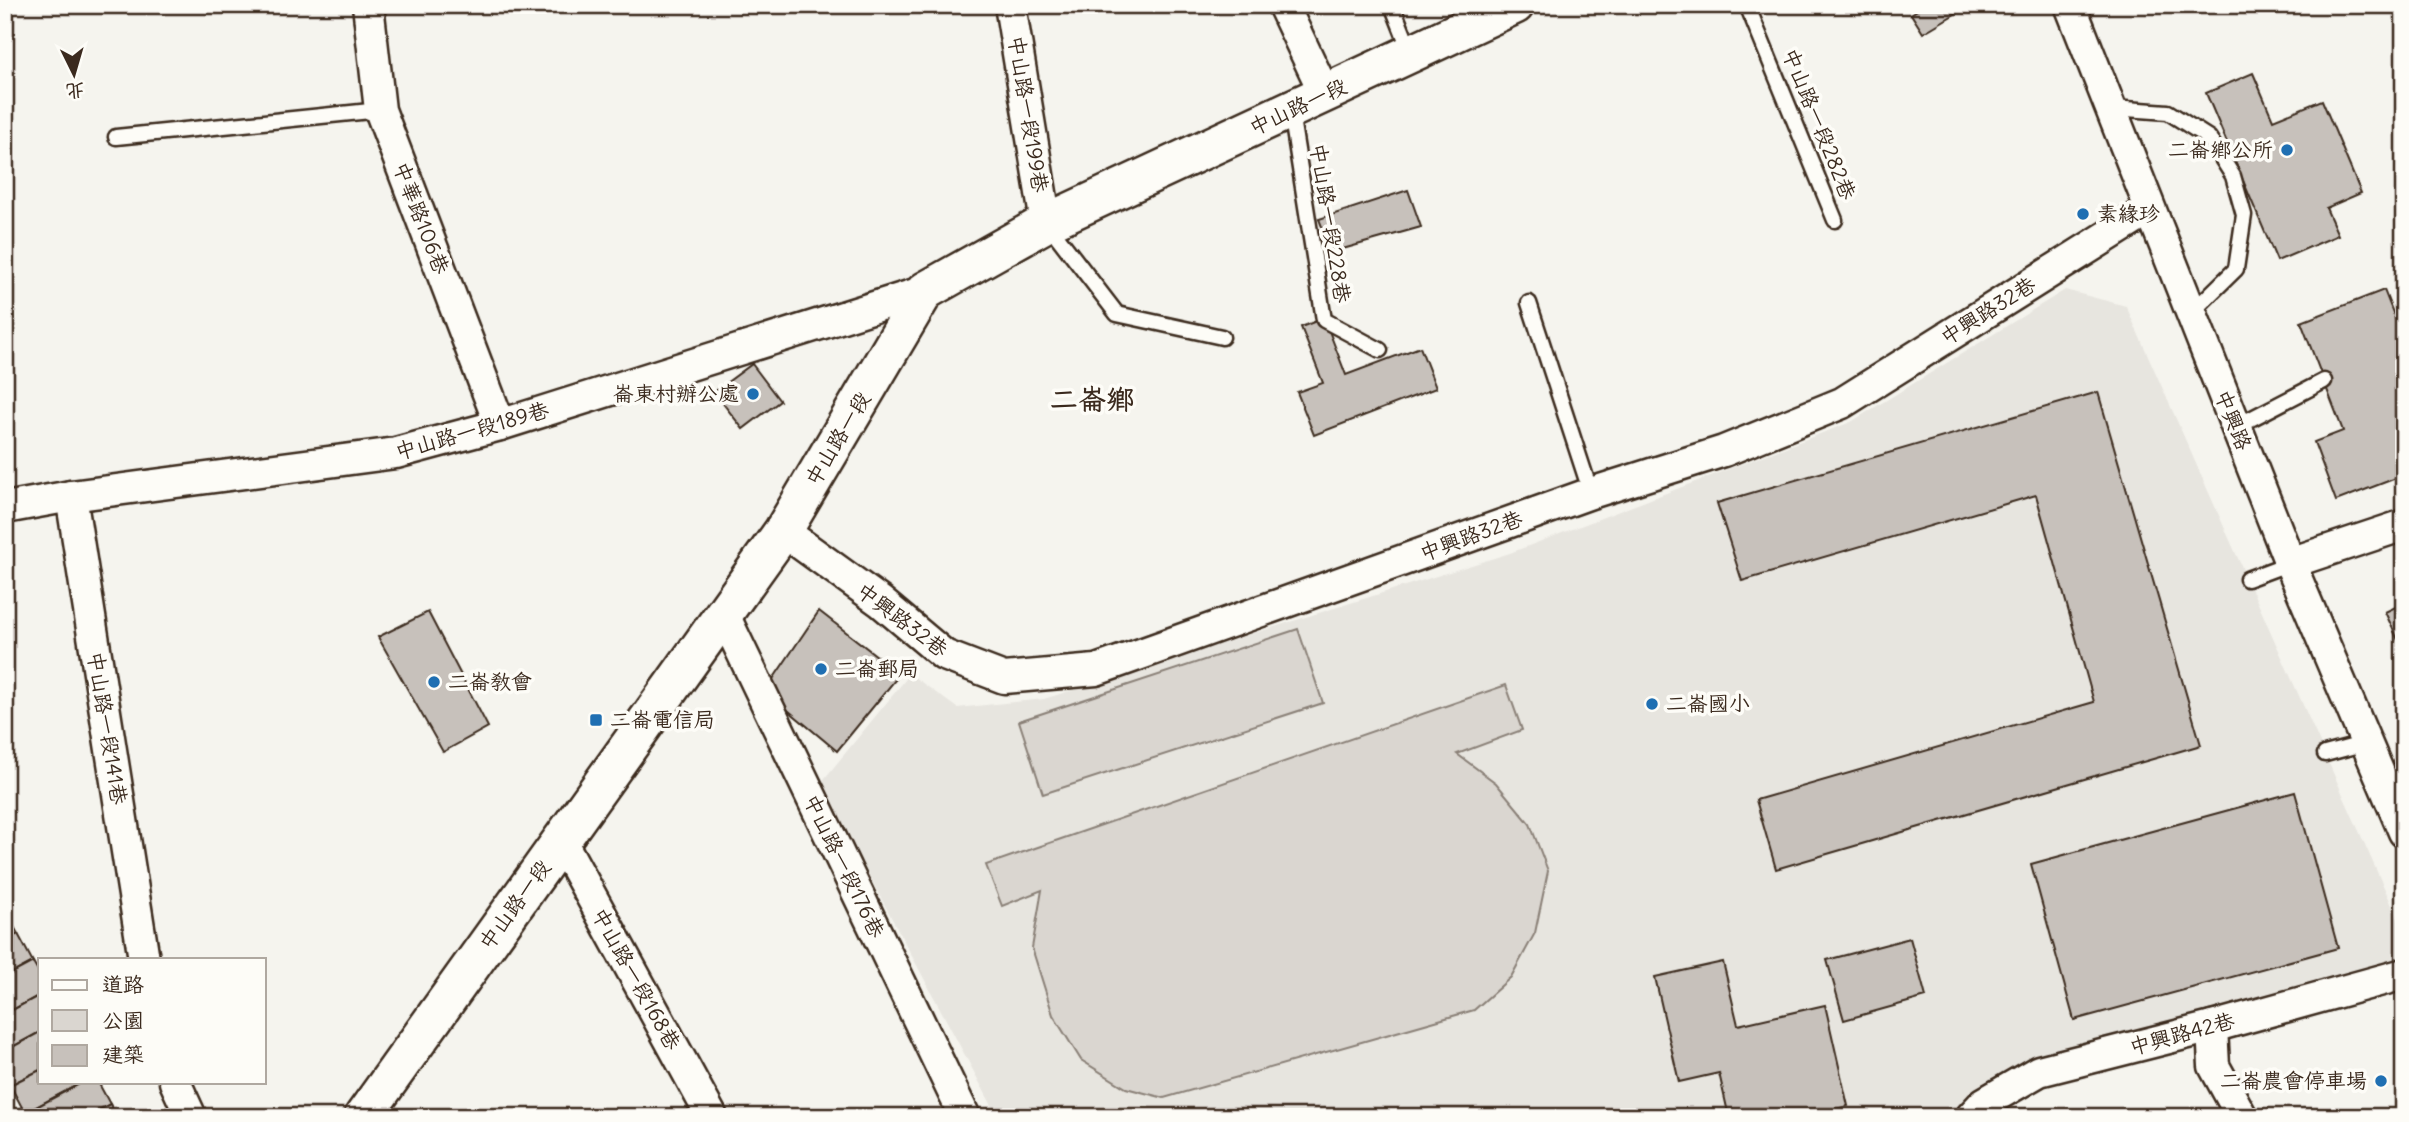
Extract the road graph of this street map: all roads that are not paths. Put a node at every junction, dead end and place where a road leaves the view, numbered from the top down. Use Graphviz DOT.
graph roads {
  1 [pos="368,5"];
  2 [pos="1010,5"];
  3 [pos="1283,5"];
  4 [pos="1392,5"];
  5 [pos="1516,5"];
  6 [pos="1747,5"];
  7 [pos="2070,5"];
  8 [pos="1411,54"];
  9 [pos="1325,94"];
  10 [pos="2112,108"];
  11 [pos="380,110"];
  12 [pos="1290,110"];
  13 [pos="116,137"];
  14 [pos="2149,210"];
  15 [pos="1835,220"];
  16 [pos="1046,223"];
  17 [pos="925,291"];
  18 [pos="1529,303"];
  19 [pos="2190,314"];
  20 [pos="1222,337"];
  21 [pos="1380,350"];
  22 [pos="2324,381"];
  23 [pos="500,425"];
  24 [pos="2235,427"];
  25 [pos="1591,494"];
  26 [pos="71,496"];
  27 [pos="5,508"];
  28 [pos="2404,525"];
  29 [pos="783,531"];
  30 [pos="2290,563"];
  31 [pos="2247,579"];
  32 [pos="724,615"];
  33 [pos="2366,743"];
  34 [pos="2325,754"];
  35 [pos="2404,832"];
  36 [pos="561,841"];
  37 [pos="144,958"];
  38 [pos="2404,974"];
  39 [pos="2212,1027"];
  40 [pos="176,1084"];
  41 [pos="191,1117"];
  42 [pos="363,1117"];
  43 [pos="712,1117"];
  44 [pos="965,1117"];
  45 [pos="1971,1117"];
  46 [pos="2242,1117"];
  1 -- 11 [label="street, 中華路106巷"];
  2 -- 16 [label="street, 中山路一段199巷"];
  3 -- 9 [label="street"];
  4 -- 8 [label="lane"];
  5 -- 8 [label="street, 中山路一段"];
  6 -- 15 [label="lane, 中山路一段282巷"];
  7 -- 10 [label="street, 中興路"];
  8 -- 9 [label="street, 中山路一段"];
  9 -- 12 [label="street, 中山路一段"];
  10 -- 14 [label="street, 中興路"];
  10 -- 19 [label="lane"];
  11 -- 13 [label="lane"];
  11 -- 23 [label="street, 中華路106巷"];
  12 -- 16 [label="street, 中山路一段"];
  12 -- 21 [label="lane, 中山路一段228巷"];
  14 -- 19 [label="street, 中興路"];
  14 -- 25 [label="street, 中興路32巷"];
  16 -- 17 [label="street, 中山路一段"];
  16 -- 20 [label="lane"];
  17 -- 23 [label="street, 中山路一段189巷"];
  17 -- 29 [label="street, 中山路一段"];
  18 -- 25 [label="lane"];
  19 -- 24 [label="street, 中興路"];
  22 -- 24 [label="lane"];
  23 -- 26 [label="street, 中山路一段189巷"];
  24 -- 30 [label="street, 中興路"];
  25 -- 29 [label="street, 中興路32巷"];
  26 -- 27 [label="street, 中山路一段189巷"];
  26 -- 37 [label="street, 中山路一段141巷"];
  28 -- 30 [label="street"];
  29 -- 32 [label="street, 中山路一段"];
  30 -- 31 [label="lane"];
  30 -- 33 [label="street, 中興路"];
  32 -- 36 [label="street, 中山路一段"];
  32 -- 44 [label="street, 中山路一段176巷"];
  33 -- 34 [label="lane"];
  33 -- 35 [label="street, 中興路"];
  36 -- 42 [label="street, 中山路一段"];
  36 -- 43 [label="street, 中山路一段168巷"];
  38 -- 39 [label="street, 中興路42巷"];
  39 -- 45 [label="street, 中興路42巷"];
  39 -- 46 [label="street"];
  40 -- 41 [label="street"];
}
